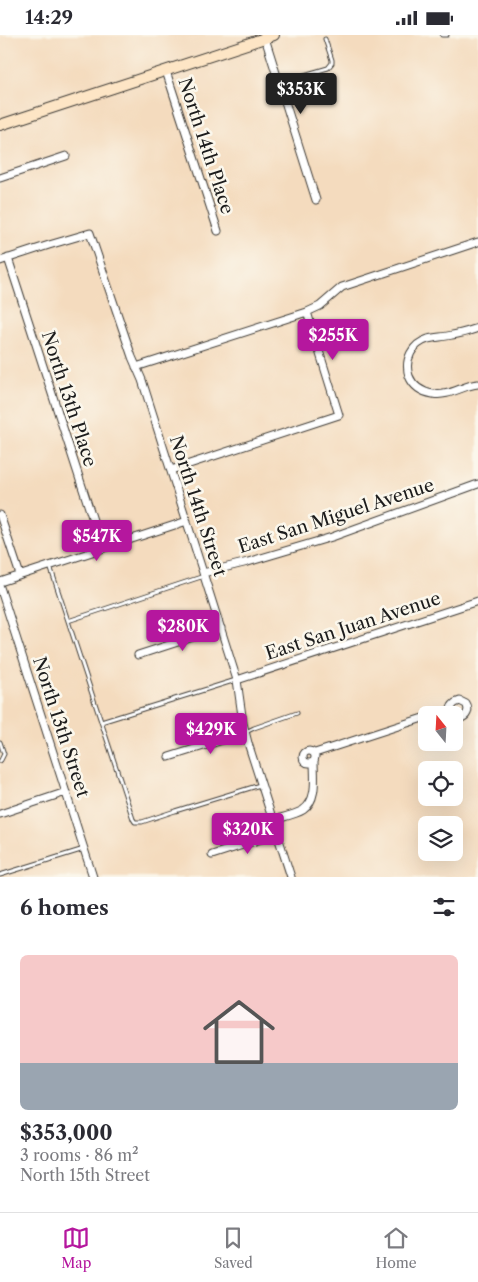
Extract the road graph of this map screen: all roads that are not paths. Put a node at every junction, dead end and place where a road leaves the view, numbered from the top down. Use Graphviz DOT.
graph roads {
  1 [pos="442,35"];
  2 [pos="447,35"];
  3 [pos="265,37"];
  4 [pos="325,39"];
  5 [pos="166,71"];
  6 [pos="304,75"];
  7 [pos="0,125"];
  8 [pos="66,156"];
  9 [pos="0,177"];
  10 [pos="316,200"];
  11 [pos="218,231"];
  12 [pos="478,242"];
  13 [pos="8,258"];
  14 [pos="0,261"];
  15 [pos="307,313"];
  16 [pos="478,328"];
  17 [pos="136,367"];
  18 [pos="478,384"];
  19 [pos="171,471"];
  20 [pos="478,484"];
  21 [pos="0,515"];
  22 [pos="186,521"];
  23 [pos="102,548"];
  24 [pos="50,565"];
  25 [pos="204,574"];
  26 [pos="20,575"];
  27 [pos="0,582"];
  28 [pos="0,587"];
  29 [pos="478,601"];
  30 [pos="68,621"];
  31 [pos="222,628"];
  32 [pos="138,655"];
  33 [pos="237,680"];
  34 [pos="297,713"];
  35 [pos="418,720"];
  36 [pos="100,722"];
  37 [pos="245,733"];
  38 [pos="0,742"];
  39 [pos="170,757"];
  40 [pos="0,761"];
  41 [pos="261,785"];
  42 [pos="66,792"];
  43 [pos="0,814"];
  44 [pos="273,820"];
  45 [pos="277,834"];
  46 [pos="84,849"];
  47 [pos="212,855"];
  48 [pos="0,875"];
  49 [pos="93,877"];
  50 [pos="291,877"];
  1 -- 2 [label="lane"];
  3 -- 5 [label="main road"];
  3 -- 10 [label="street"];
  4 -- 6 [label="lane"];
  5 -- 7 [label="main road"];
  5 -- 11 [label="street, North 14th Place"];
  8 -- 9 [label="street"];
  12 -- 15 [label="street"];
  13 -- 14 [label="street"];
  13 -- 17 [label="street, North 14th Street"];
  13 -- 23 [label="street, North 13th Place"];
  15 -- 17 [label="street"];
  15 -- 19 [label="street"];
  16 -- 18 [label="street"];
  17 -- 19 [label="street, North 14th Street"];
  19 -- 22 [label="street, North 14th Street"];
  20 -- 25 [label="street, East San Miguel Avenue"];
  21 -- 26 [label="street"];
  22 -- 23 [label="street"];
  22 -- 25 [label="street, North 14th Street"];
  23 -- 24 [label="street"];
  24 -- 26 [label="street"];
  24 -- 30 [label="lane"];
  25 -- 30 [label="lane"];
  25 -- 31 [label="street, North 14th Street"];
  26 -- 27 [label="street"];
  28 -- 42 [label="street, North 13th Street"];
  29 -- 33 [label="street, East San Juan Avenue"];
  30 -- 36 [label="lane"];
  31 -- 32 [label="street"];
  31 -- 33 [label="street, North 14th Street"];
  33 -- 36 [label="lane"];
  33 -- 37 [label="street, North 14th Street"];
  34 -- 37 [label="lane"];
  35 -- 44 [label="street"];
  36 -- 41 [label="lane"];
  37 -- 39 [label="street"];
  37 -- 41 [label="street, North 14th Street"];
  38 -- 40 [label="lane"];
  41 -- 44 [label="street, North 14th Street"];
  42 -- 43 [label="street"];
  42 -- 46 [label="street, North 13th Street"];
  44 -- 45 [label="street, North 14th Street"];
  45 -- 47 [label="street"];
  45 -- 50 [label="street, North 14th Street"];
  46 -- 48 [label="lane"];
  46 -- 49 [label="street, North 13th Street"];
}
